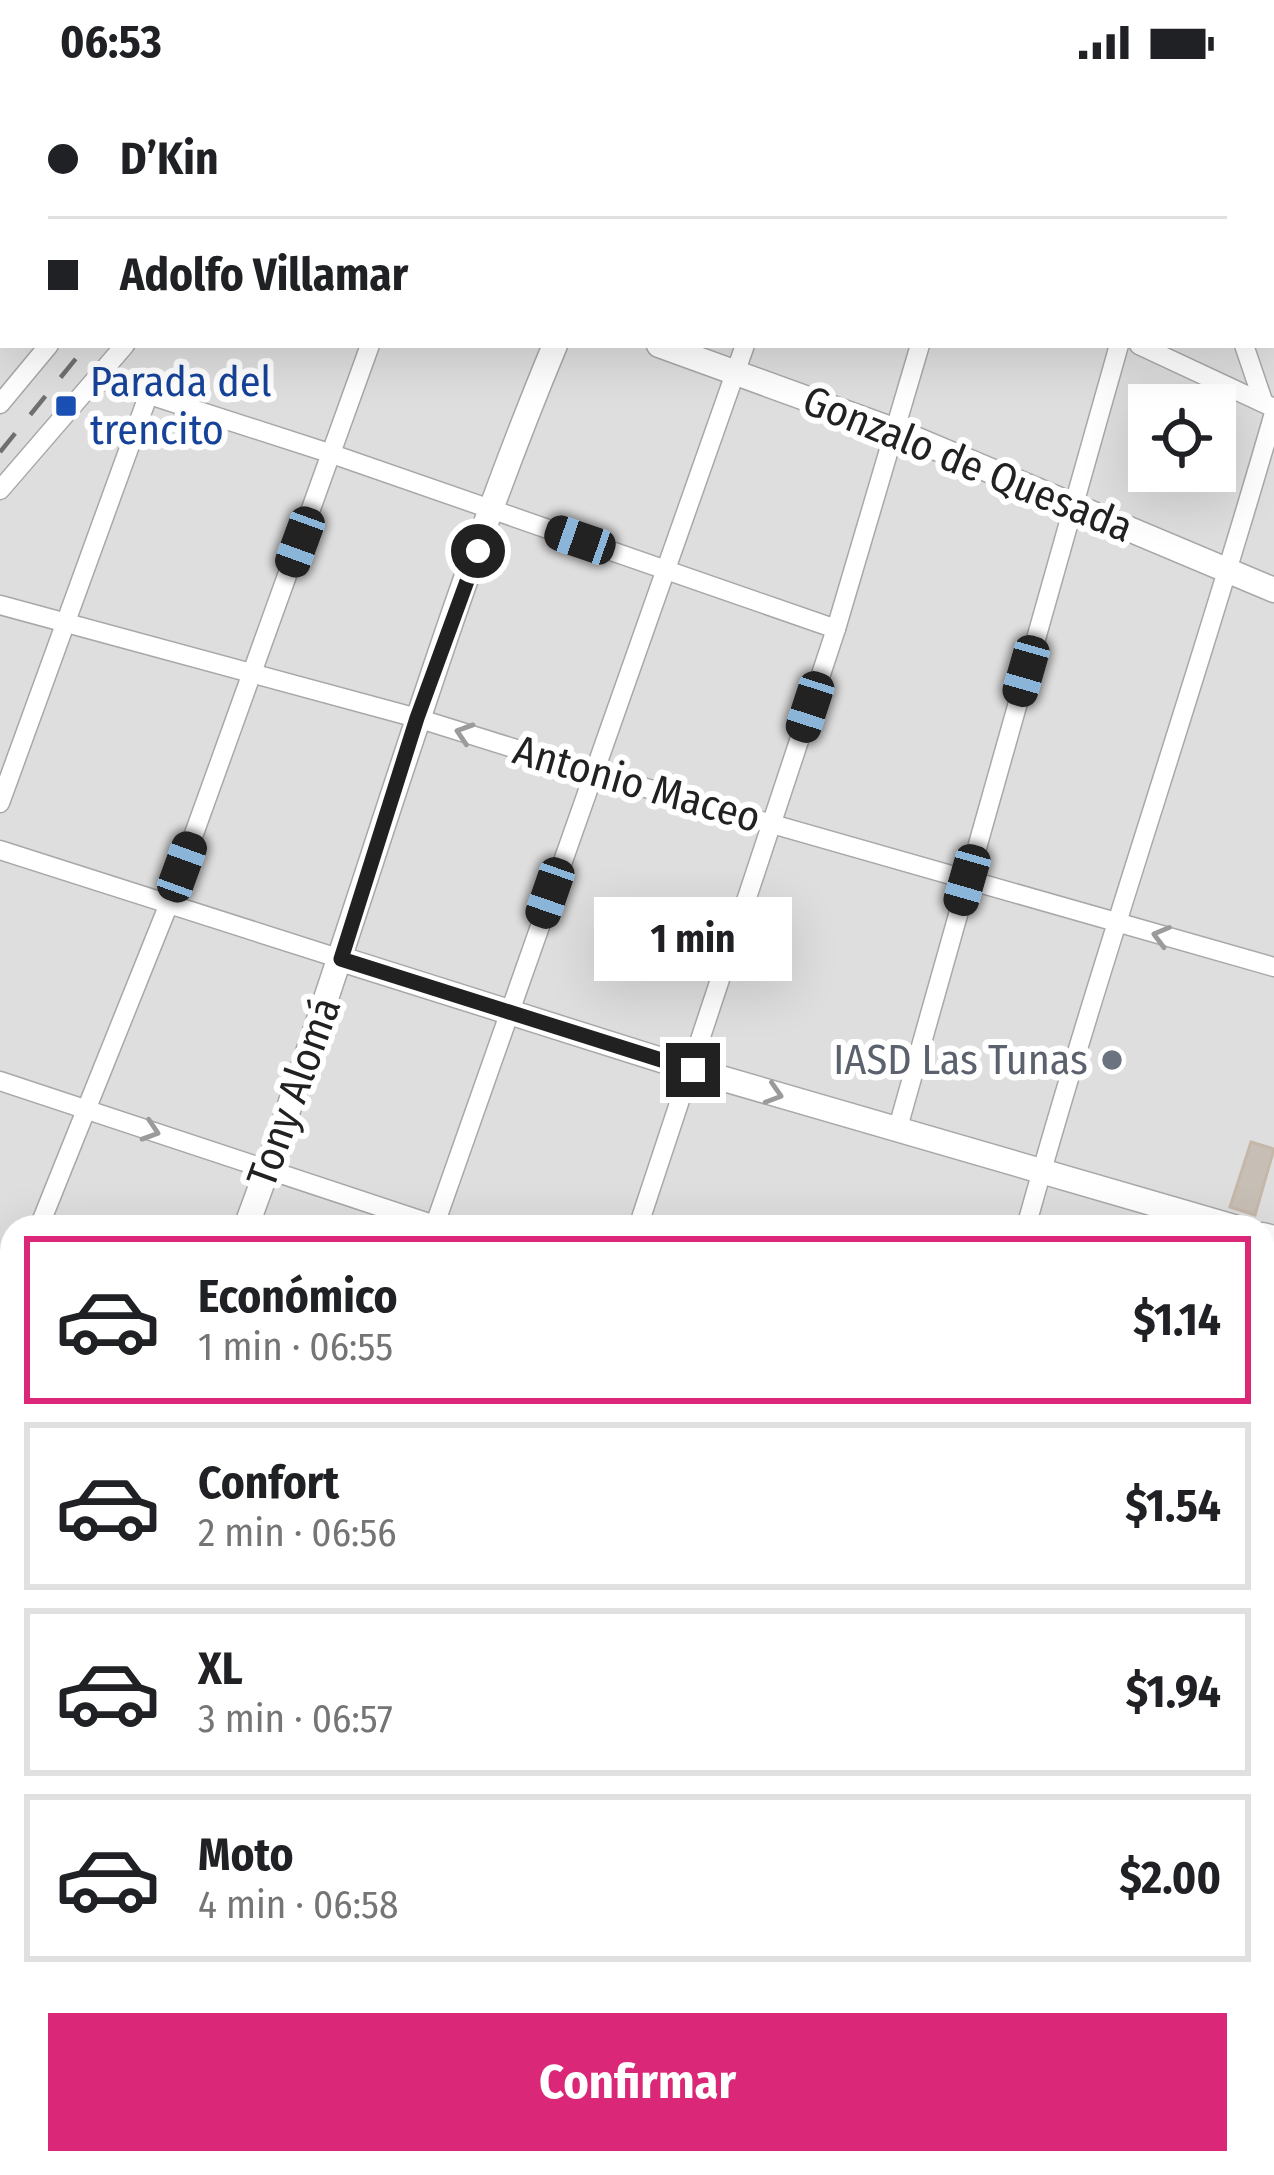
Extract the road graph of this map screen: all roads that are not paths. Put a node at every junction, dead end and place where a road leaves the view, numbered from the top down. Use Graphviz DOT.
graph roads {
  1 [pos="47,348"];
  2 [pos="122,348"];
  3 [pos="369,348"];
  4 [pos="554,348"];
  5 [pos="666,348"];
  6 [pos="745,348"];
  7 [pos="919,348"];
  8 [pos="1118,348"];
  9 [pos="1145,348"];
  10 [pos="1245,348"];
  11 [pos="736,374"];
  12 [pos="97,378"];
  13 [pos="148,396"];
  14 [pos="0,404"];
  15 [pos="1270,408"];
  16 [pos="896,431"];
  17 [pos="332,454"];
  18 [pos="0,490"];
  19 [pos="1073,505"];
  20 [pos="493,510"];
  21 [pos="666,570"];
  22 [pos="1229,570"];
  23 [pos="1274,590"];
  24 [pos="0,605"];
  25 [pos="67,626"];
  26 [pos="836,629"];
  27 [pos="253,674"];
  28 [pos="417,718"];
  29 [pos="592,773"];
  30 [pos="0,803"];
  31 [pos="771,824"];
  32 [pos="0,850"];
  33 [pos="967,880"];
  34 [pos="168,906"];
  35 [pos="1115,924"];
  36 [pos="341,959"];
  37 [pos="1274,967"];
  38 [pos="508,1013"];
  39 [pos="693,1070"];
  40 [pos="0,1081"];
  41 [pos="87,1109"];
  42 [pos="898,1131"];
  43 [pos="267,1169"];
  44 [pos="1041,1173"];
  45 [pos="44,1215"];
  46 [pos="250,1215"];
  47 [pos="403,1215"];
  48 [pos="440,1215"];
  49 [pos="642,1215"];
  50 [pos="1029,1215"];
  51 [pos="1191,1215"];
  1 -- 14 [label="street"];
  2 -- 12 [label="street"];
  3 -- 17 [label="street"];
  4 -- 20 [label="street, Tony Alomá"];
  5 -- 11 [label="street, Gonzalo de Quesada"];
  6 -- 11 [label="street"];
  7 -- 16 [label="street"];
  8 -- 19 [label="street"];
  9 -- 15 [label="street"];
  10 -- 15 [label="street"];
  11 -- 16 [label="street, Gonzalo de Quesada"];
  11 -- 21 [label="street"];
  12 -- 13 [label="street"];
  12 -- 18 [label="street"];
  13 -- 17 [label="street"];
  13 -- 25 [label="street"];
  15 -- 22 [label="street"];
  16 -- 19 [label="street, Gonzalo de Quesada"];
  16 -- 26 [label="street"];
  17 -- 20 [label="street"];
  17 -- 27 [label="street"];
  19 -- 22 [label="street, Gonzalo de Quesada"];
  19 -- 33 [label="street"];
  20 -- 21 [label="street"];
  20 -- 28 [label="street, Tony Alomá"];
  21 -- 26 [label="street"];
  21 -- 29 [label="street"];
  22 -- 23 [label="street, Gonzalo de Quesada"];
  22 -- 35 [label="street"];
  24 -- 25 [label="street, Antonio Maceo"];
  25 -- 27 [label="street, Antonio Maceo"];
  25 -- 30 [label="street"];
  26 -- 31 [label="street"];
  27 -- 28 [label="street, Antonio Maceo"];
  27 -- 34 [label="street"];
  29 -- 28 [label="street, Antonio Maceo, one-way"];
  28 -- 36 [label="street, Tony Alomá"];
  29 -- 31 [label="street, Antonio Maceo"];
  29 -- 38 [label="street"];
  31 -- 33 [label="street, Antonio Maceo"];
  31 -- 39 [label="street"];
  32 -- 34 [label="street"];
  33 -- 35 [label="street, Antonio Maceo"];
  33 -- 42 [label="street"];
  34 -- 36 [label="street"];
  34 -- 41 [label="street"];
  37 -- 35 [label="street, Antonio Maceo, one-way"];
  35 -- 44 [label="street"];
  36 -- 38 [label="street"];
  36 -- 43 [label="street, Tony Alomá"];
  38 -- 39 [label="street"];
  38 -- 48 [label="street"];
  39 -- 42 [label="street, one-way"];
  39 -- 49 [label="street"];
  40 -- 41 [label="street"];
  41 -- 43 [label="street, one-way"];
  41 -- 45 [label="street"];
  42 -- 44 [label="street"];
  43 -- 46 [label="street, Tony Alomá"];
  43 -- 47 [label="street"];
  44 -- 50 [label="street"];
  44 -- 51 [label="street"];
}
